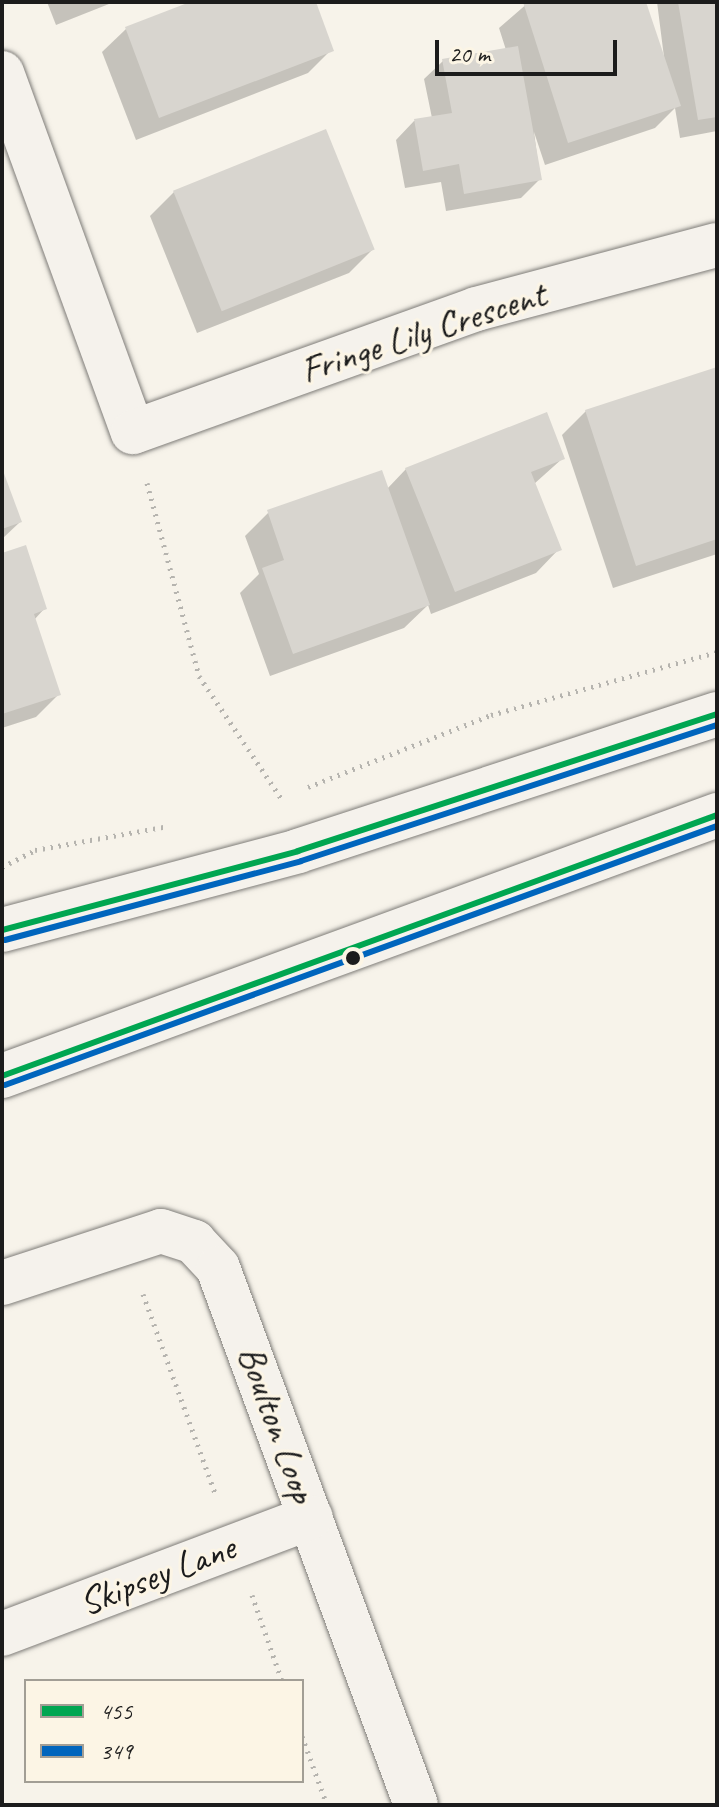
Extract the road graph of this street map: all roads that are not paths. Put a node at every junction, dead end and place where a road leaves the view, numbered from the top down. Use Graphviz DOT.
graph roads {
  1 [pos="2,73"];
  2 [pos="717,245"];
  3 [pos="717,714"];
  4 [pos="717,815"];
  5 [pos="2,930"];
  6 [pos="2,1076"];
  7 [pos="2,1283"];
  8 [pos="311,1517"];
  9 [pos="2,1634"];
  10 [pos="416,1805"];
  1 -- 2 [label="street, Fringe Lily Crescent"];
  3 -- 5 [label="street"];
  4 -- 6 [label="street"];
  7 -- 8 [label="street, Boulton Loop"];
  8 -- 9 [label="street, Skipsey Lane"];
  8 -- 10 [label="street, Boulton Loop"];
}
